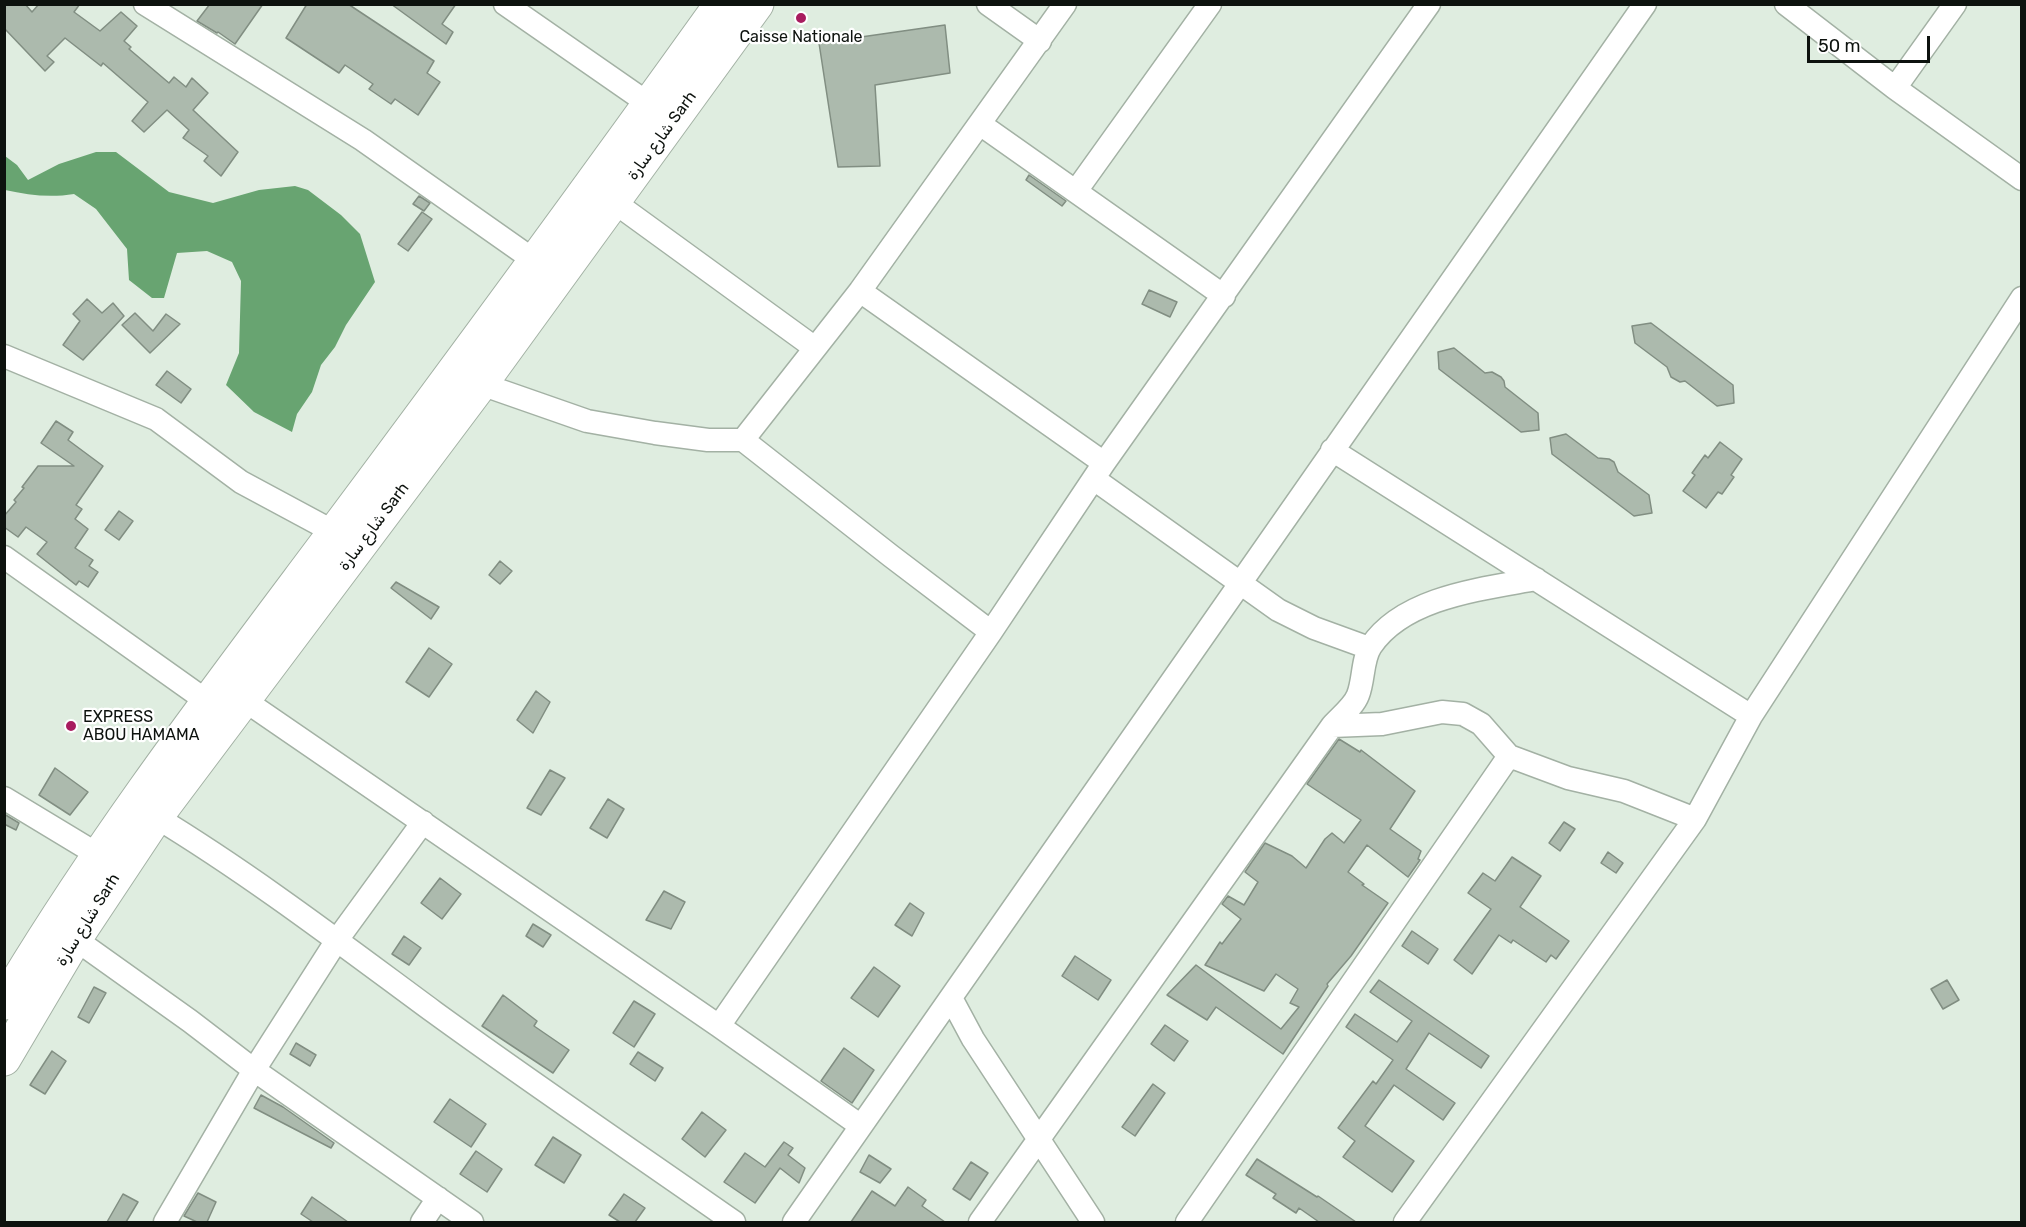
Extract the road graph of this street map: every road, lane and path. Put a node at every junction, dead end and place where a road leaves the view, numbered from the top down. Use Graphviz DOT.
graph roads {
  1 [pos="145,4"];
  2 [pos="505,4"];
  3 [pos="721,4"];
  4 [pos="757,4"];
  5 [pos="988,4"];
  6 [pos="1065,4"];
  7 [pos="1210,4"];
  8 [pos="1429,4"];
  9 [pos="1645,4"];
  10 [pos="1786,4"];
  11 [pos="1955,4"];
  12 [pos="1040,41"];
  13 [pos="1895,88"];
  14 [pos="650,104"];
  15 [pos="980,124"];
  16 [pos="2022,179"];
  17 [pos="1076,191"];
  18 [pos="614,202"];
  19 [pos="535,261"];
  20 [pos="860,291"];
  21 [pos="1224,296"];
  22 [pos="2022,298"];
  23 [pos="815,348"];
  24 [pos="4,356"];
  25 [pos="481,384"];
  26 [pos="743,440"];
  27 [pos="1332,450"];
  28 [pos="1099,471"];
  29 [pos="334,532"];
  30 [pos="4,557"];
  31 [pos="1536,579"];
  32 [pos="1240,581"];
  33 [pos="991,632"];
  34 [pos="1369,648"];
  35 [pos="244,700"];
  36 [pos="208,702"];
  37 [pos="1751,716"];
  38 [pos="1332,726"];
  39 [pos="1509,756"];
  40 [pos="4,798"];
  41 [pos="156,817"];
  42 [pos="1695,819"];
  43 [pos="423,822"];
  44 [pos="100,856"];
  45 [pos="75,939"];
  46 [pos="337,940"];
  47 [pos="951,998"];
  48 [pos="4,1003"];
  49 [pos="719,1026"];
  50 [pos="4,1059"];
  51 [pos="254,1070"];
  52 [pos="861,1126"];
  53 [pos="1039,1137"];
  54 [pos="438,1198"];
  55 [pos="165,1222"];
  56 [pos="422,1222"];
  57 [pos="472,1222"];
  58 [pos="734,1222"];
  59 [pos="796,1222"];
  60 [pos="980,1222"];
  61 [pos="1093,1222"];
  62 [pos="1187,1222"];
  63 [pos="1405,1222"];
  1 -- 19 [label="street"];
  2 -- 14 [label="street"];
  3 -- 14 [label="highway, شارع سارة Sarh"];
  4 -- 18 [label="highway, شارع سارة Sarh"];
  5 -- 12 [label="street"];
  6 -- 12 [label="street"];
  7 -- 17 [label="street"];
  8 -- 21 [label="street"];
  9 -- 27 [label="street"];
  10 -- 13 [label="street"];
  11 -- 13 [label="street"];
  12 -- 15 [label="street"];
  13 -- 16 [label="street"];
  14 -- 19 [label="highway, شارع سارة Sarh"];
  15 -- 17 [label="street"];
  15 -- 20 [label="street"];
  17 -- 21 [label="street"];
  18 -- 23 [label="street"];
  18 -- 25 [label="highway, شارع سارة Sarh"];
  19 -- 29 [label="highway, شارع سارة Sarh"];
  20 -- 23 [label="street"];
  20 -- 28 [label="street"];
  21 -- 28 [label="street"];
  22 -- 37 [label="street"];
  23 -- 26 [label="street"];
  24 -- 29 [label="street"];
  25 -- 26 [label="street"];
  25 -- 35 [label="highway, شارع سارة Sarh"];
  26 -- 33 [label="street"];
  27 -- 31 [label="street"];
  27 -- 32 [label="street"];
  28 -- 32 [label="street"];
  28 -- 33 [label="street"];
  29 -- 36 [label="highway, شارع سارة Sarh"];
  30 -- 36 [label="street"];
  31 -- 34 [label="street"];
  31 -- 37 [label="street"];
  32 -- 34 [label="street"];
  32 -- 47 [label="street"];
  33 -- 49 [label="street"];
  34 -- 38 [label="street"];
  35 -- 41 [label="highway, شارع سارة Sarh"];
  35 -- 43 [label="street"];
  36 -- 44 [label="highway, شارع سارة Sarh"];
  37 -- 42 [label="street"];
  38 -- 39 [label="street"];
  38 -- 53 [label="street"];
  39 -- 42 [label="street"];
  39 -- 62 [label="street"];
  40 -- 44 [label="street"];
  41 -- 45 [label="highway, شارع سارة Sarh"];
  41 -- 46 [label="street"];
  42 -- 63 [label="street"];
  43 -- 46 [label="street"];
  43 -- 49 [label="street"];
  44 -- 48 [label="highway, شارع سارة Sarh"];
  45 -- 50 [label="highway, شارع سارة Sarh"];
  45 -- 51 [label="street"];
  46 -- 51 [label="street"];
  46 -- 58 [label="street"];
  47 -- 52 [label="street"];
  47 -- 53 [label="street"];
  49 -- 52 [label="street"];
  51 -- 54 [label="street"];
  51 -- 55 [label="street"];
  52 -- 59 [label="street"];
  53 -- 60 [label="street"];
  53 -- 61 [label="street"];
  54 -- 56 [label="street"];
  54 -- 57 [label="street"];
}
